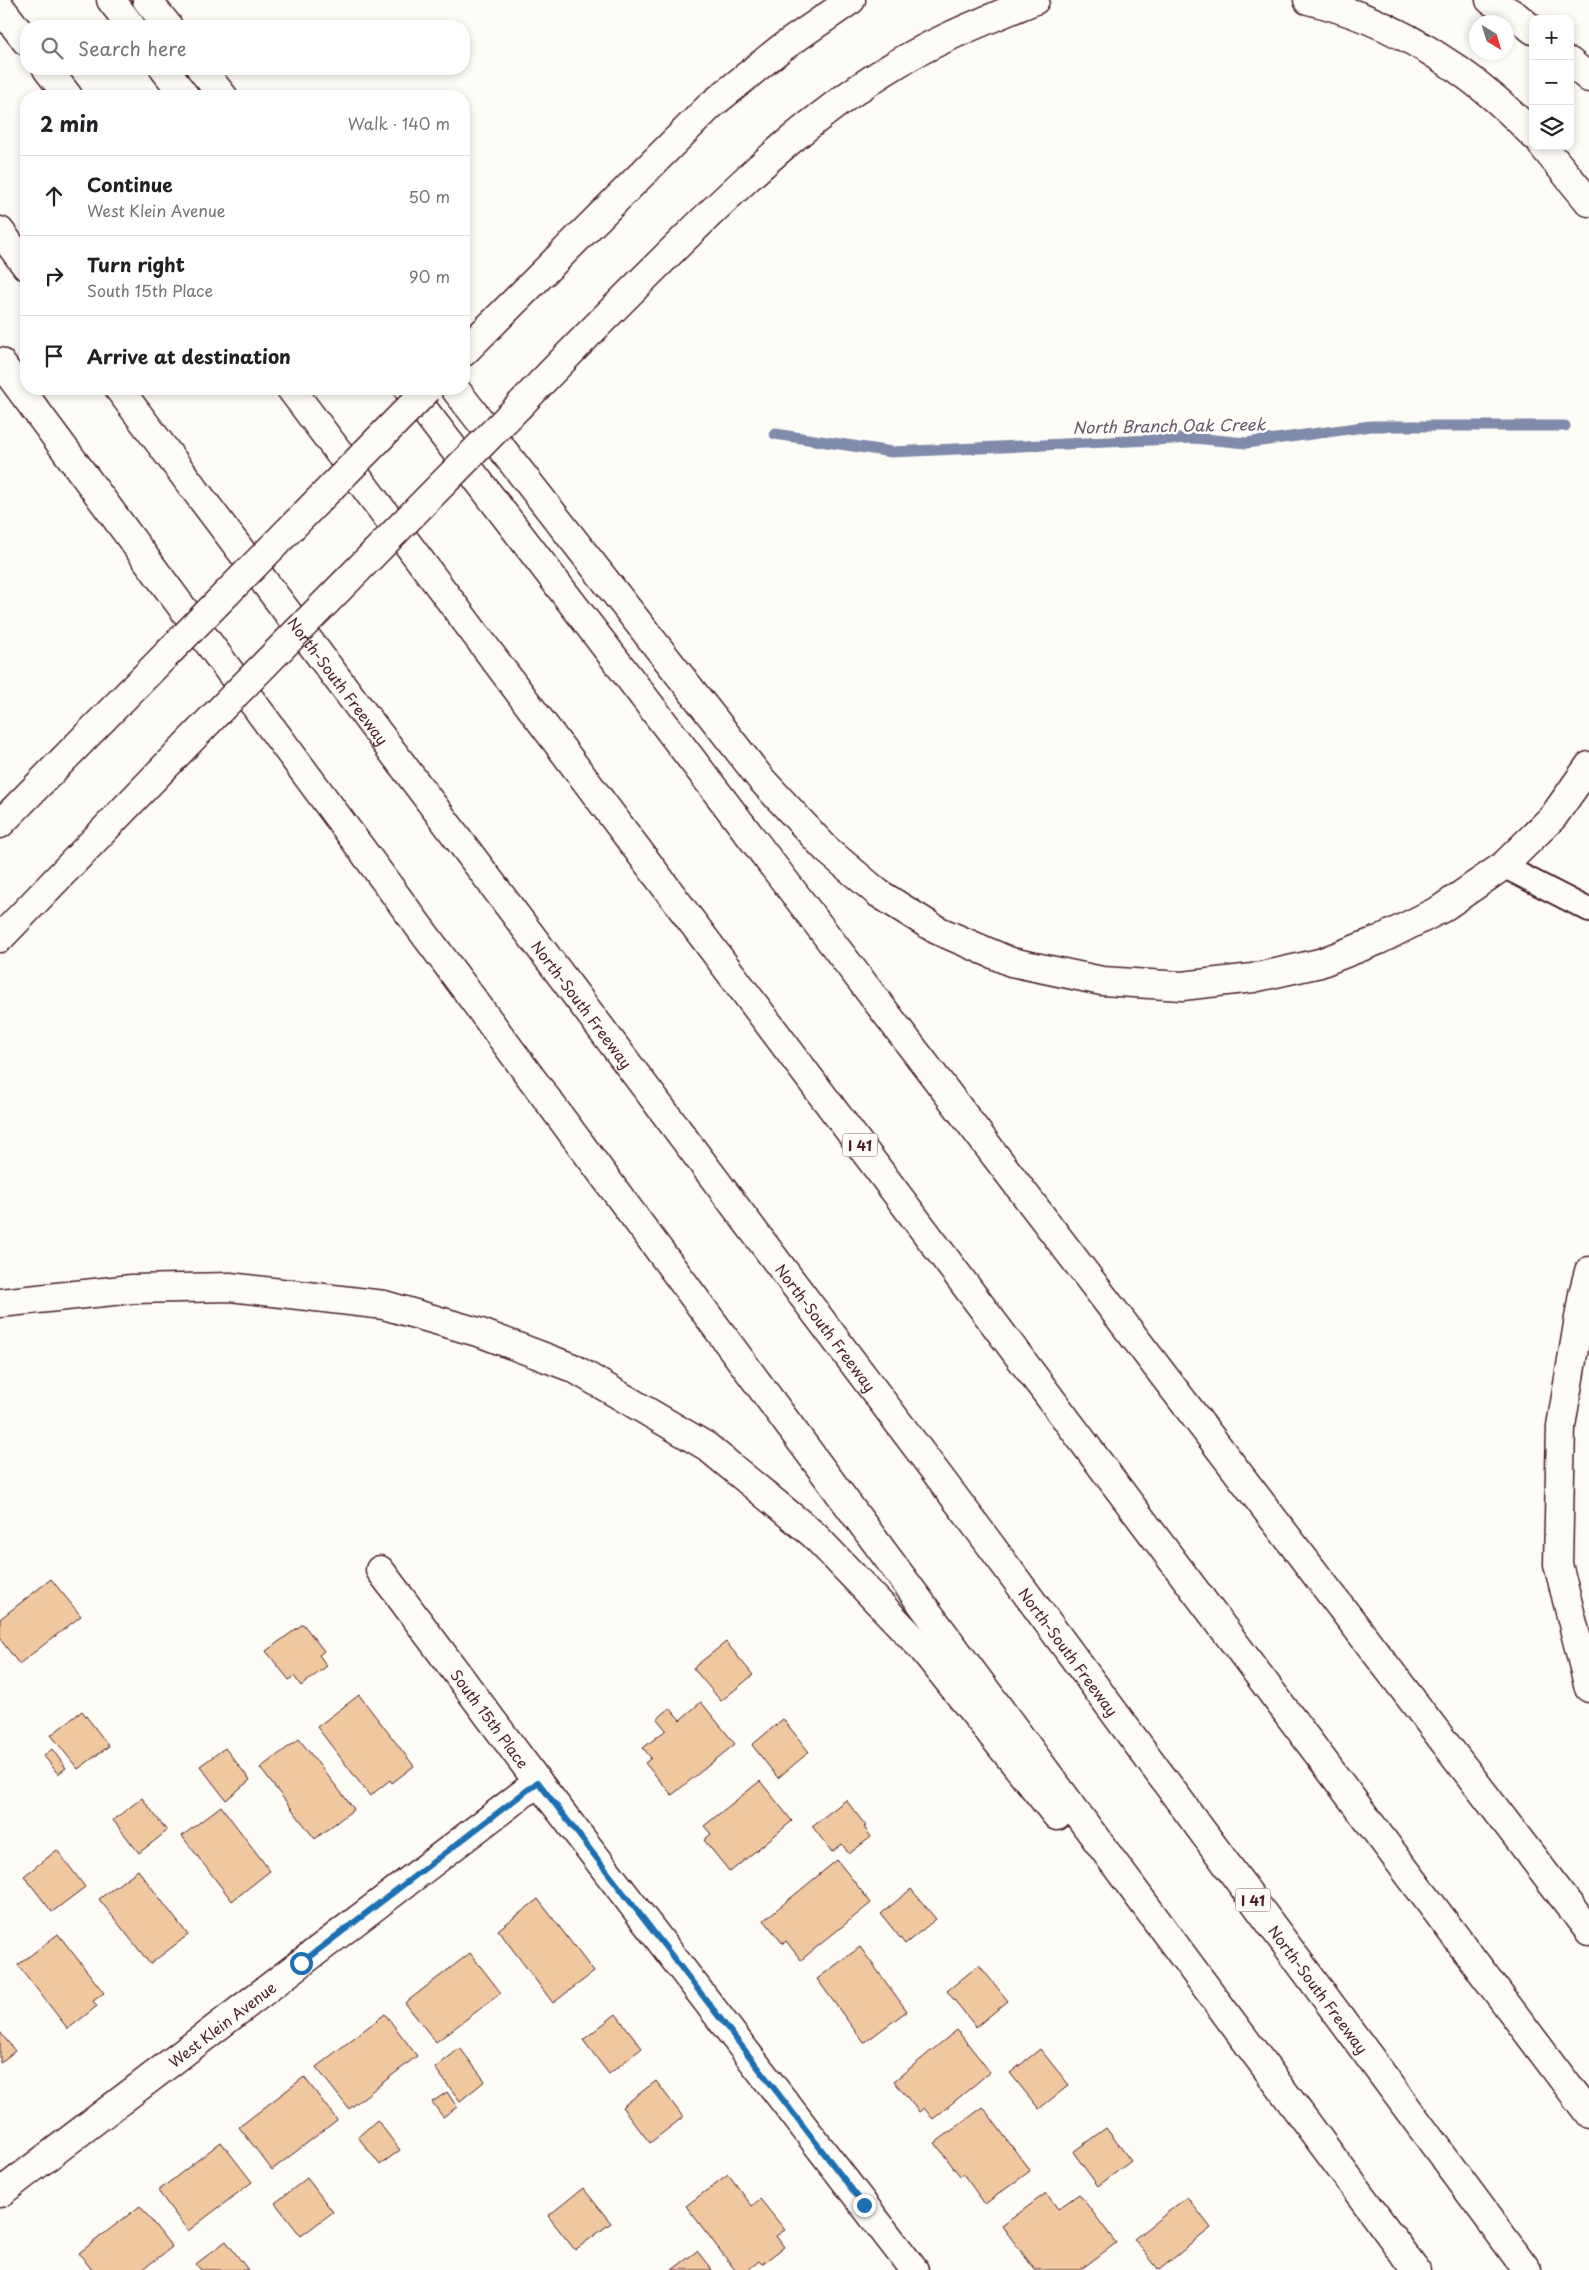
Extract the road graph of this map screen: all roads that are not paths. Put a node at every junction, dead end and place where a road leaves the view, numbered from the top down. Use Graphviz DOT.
graph roads {
  1 [pos="111,0"];
  2 [pos="147,0"];
  3 [pos="851,0"];
  4 [pos="1035,0"];
  5 [pos="1308,0"];
  6 [pos="1490,0"];
  7 [pos="0,7"];
  8 [pos="126,20"];
  9 [pos="163,20"];
  10 [pos="1529,27"];
  11 [pos="20,33"];
  12 [pos="1574,65"];
  13 [pos="52,75"];
  14 [pos="169,75"];
  15 [pos="206,75"];
  16 [pos="1589,78"];
  17 [pos="63,90"];
  18 [pos="180,90"];
  19 [pos="218,90"];
  20 [pos="1529,131"];
  21 [pos="1546,150"];
  22 [pos="1589,202"];
  23 [pos="0,231"];
  24 [pos="20,258"];
  25 [pos="470,346"];
  26 [pos="0,362"];
  27 [pos="20,389"];
  28 [pos="24,395"];
  29 [pos="124,395"];
  30 [pos="296,395"];
  31 [pos="413,395"];
  32 [pos="422,395"];
  33 [pos="460,395"];
  34 [pos="1589,766"];
  35 [pos="0,824"];
  36 [pos="1503,866"];
  37 [pos="1589,910"];
  38 [pos="0,938"];
  39 [pos="1589,1271"];
  40 [pos="0,1303"];
  41 [pos="380,1570"];
  42 [pos="1589,1688"];
  43 [pos="538,1782"];
  44 [pos="1589,1931"];
  45 [pos="1589,2114"];
  46 [pos="1309,2128"];
  47 [pos="0,2193"];
  48 [pos="914,2270"];
  49 [pos="1416,2270"];
  50 [pos="1527,2270"];
  1 -- 8 [label="main road"];
  2 -- 9 [label="main road"];
  3 -- 25 [label="main road"];
  4 -- 38 [label="main road, bridge"];
  5 -- 20 [label="main road"];
  6 -- 10 [label="main road"];
  7 -- 11 [label="main road"];
  12 -- 16 [label="main road"];
  13 -- 17 [label="main road"];
  14 -- 18 [label="main road"];
  15 -- 19 [label="main road"];
  21 -- 22 [label="main road"];
  23 -- 24 [label="main road"];
  26 -- 27 [label="main road"];
  28 -- 46 [label="main road"];
  29 -- 50 [label="main road, North-South Freeway / I 41"];
  30 -- 45 [label="main road, I 41"];
  31 -- 44 [label="main road"];
  32 -- 35 [label="main road, bridge"];
  33 -- 36 [label="main road"];
  34 -- 36 [label="main road"];
  36 -- 37 [label="lane"];
  39 -- 42 [label="main road"];
  40 -- 46 [label="main road"];
  41 -- 43 [label="main road, South 15th Place"];
  43 -- 47 [label="main road, West Klein Avenue"];
  43 -- 48 [label="main road, South 15th Place"];
  46 -- 49 [label="main road"];
}
